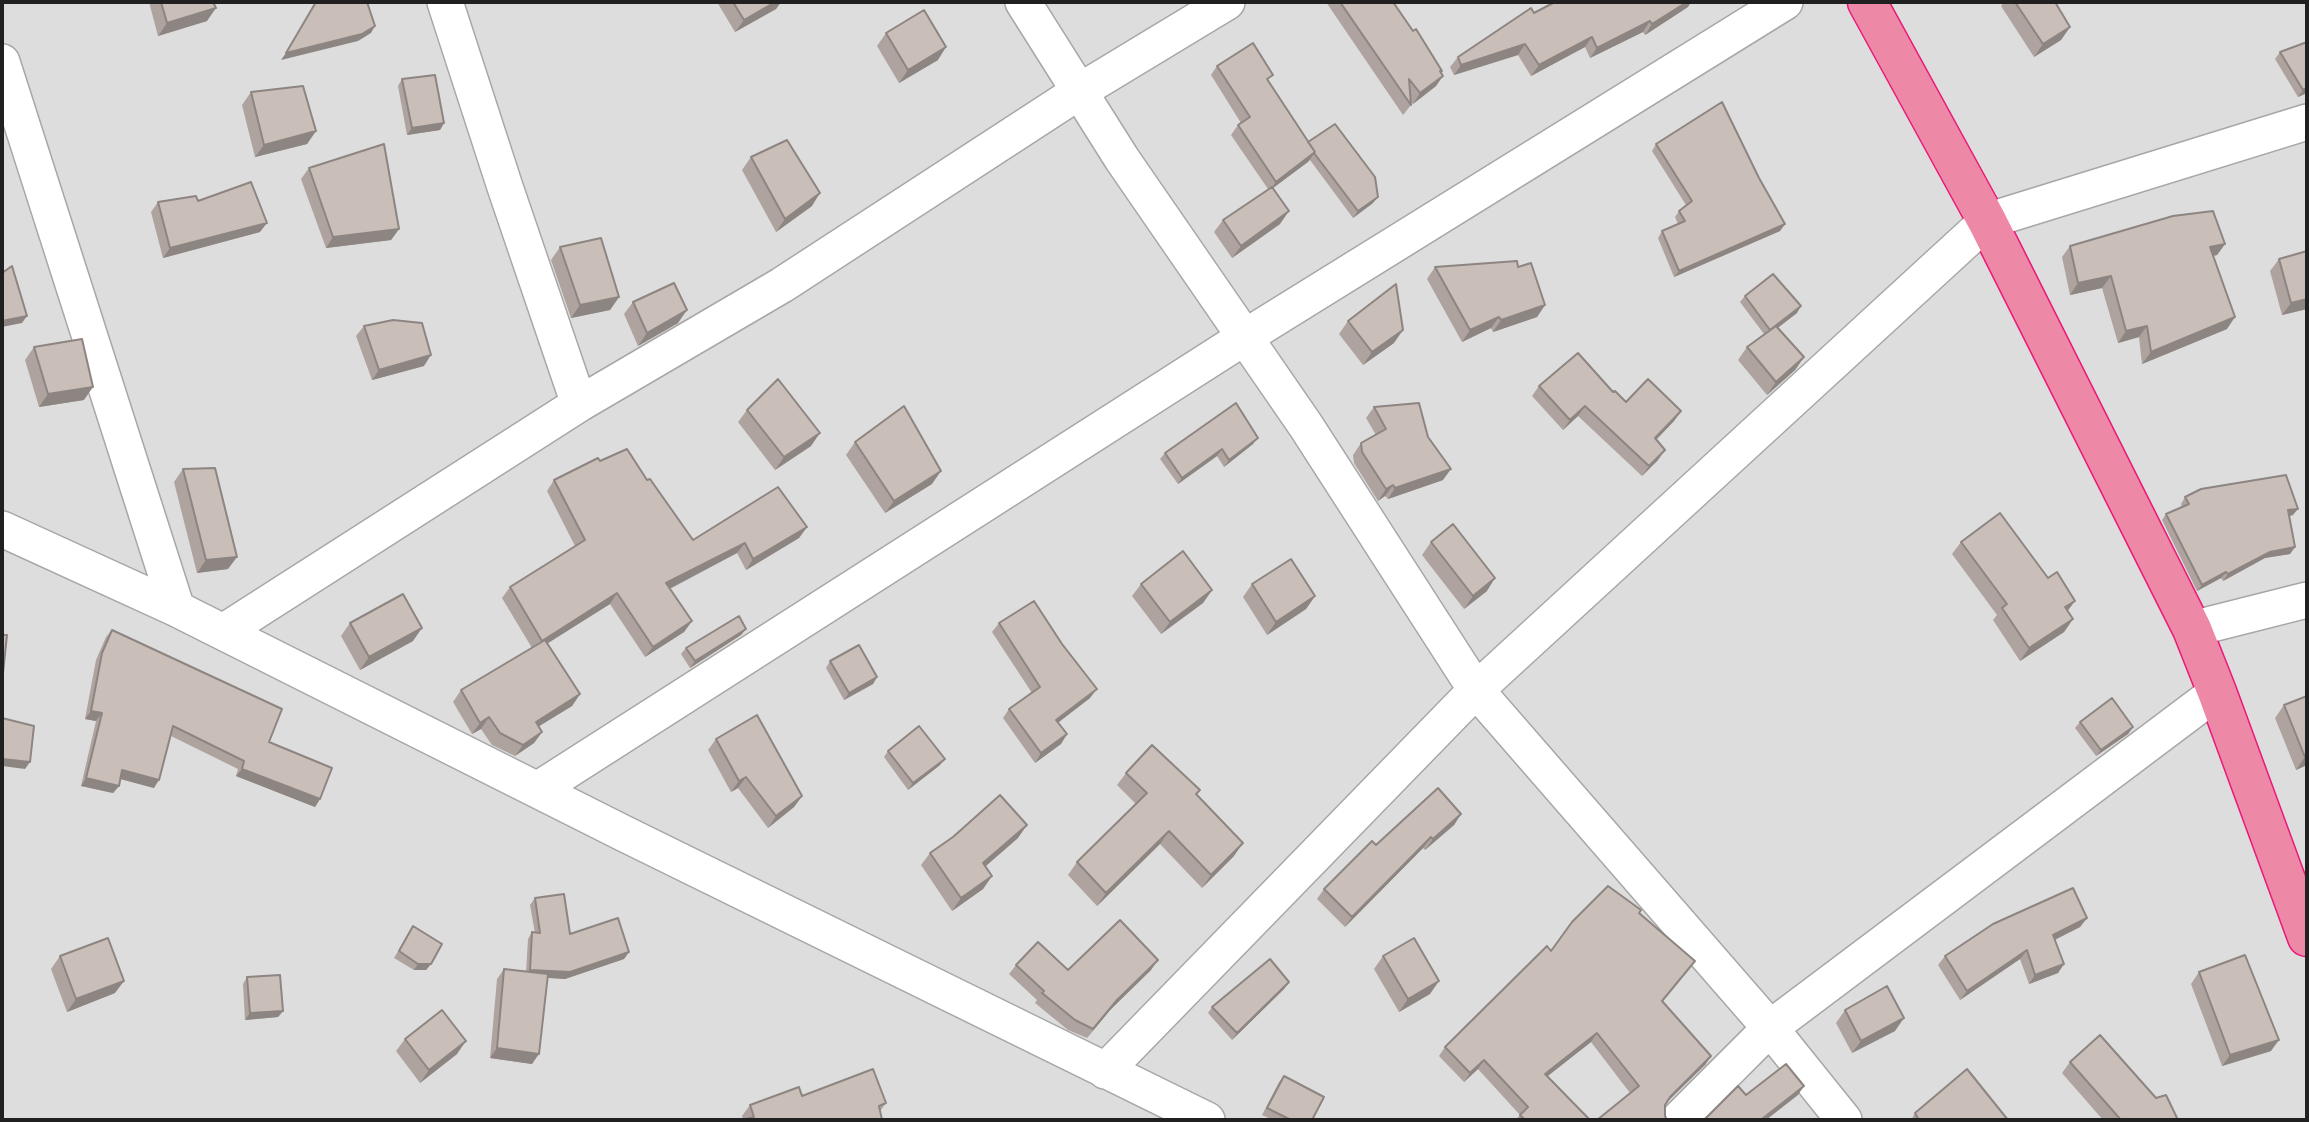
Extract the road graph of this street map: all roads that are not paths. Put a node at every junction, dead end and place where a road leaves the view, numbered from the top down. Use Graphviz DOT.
graph roads {
  1 [pos="445,2"];
  2 [pos="1023,2"];
  3 [pos="1227,2"];
  4 [pos="1785,2"];
  5 [pos="1867,2"];
  6 [pos="2,62"];
  7 [pos="1080,91"];
  8 [pos="2307,122"];
  9 [pos="1987,221"];
  10 [pos="1245,338"];
  11 [pos="579,404"];
  12 [pos="2,529"];
  13 [pos="2307,600"];
  14 [pos="177,609"];
  15 [pos="2192,629"];
  16 [pos="223,632"];
  17 [pos="1476,690"];
  18 [pos="2217,692"];
  19 [pos="537,790"];
  20 [pos="2307,937"];
  21 [pos="1770,1028"];
  22 [pos="1105,1071"];
  23 [pos="1207,1120"];
  24 [pos="1678,1120"];
  25 [pos="1844,1120"];
  1 -- 11 [label="street"];
  2 -- 7 [label="street"];
  3 -- 7 [label="street"];
  4 -- 10 [label="street"];
  5 -- 9 [label="highway"];
  6 -- 14 [label="street"];
  7 -- 10 [label="street"];
  7 -- 11 [label="street"];
  8 -- 9 [label="street"];
  9 -- 15 [label="highway"];
  9 -- 17 [label="street"];
  10 -- 17 [label="street"];
  10 -- 19 [label="street"];
  11 -- 16 [label="street"];
  12 -- 14 [label="street"];
  13 -- 15 [label="street"];
  14 -- 16 [label="street"];
  15 -- 18 [label="highway"];
  16 -- 19 [label="street"];
  17 -- 21 [label="street"];
  17 -- 22 [label="street"];
  18 -- 20 [label="highway"];
  18 -- 21 [label="street"];
  19 -- 22 [label="street"];
  21 -- 24 [label="street"];
  21 -- 25 [label="street"];
  22 -- 23 [label="street"];
}
